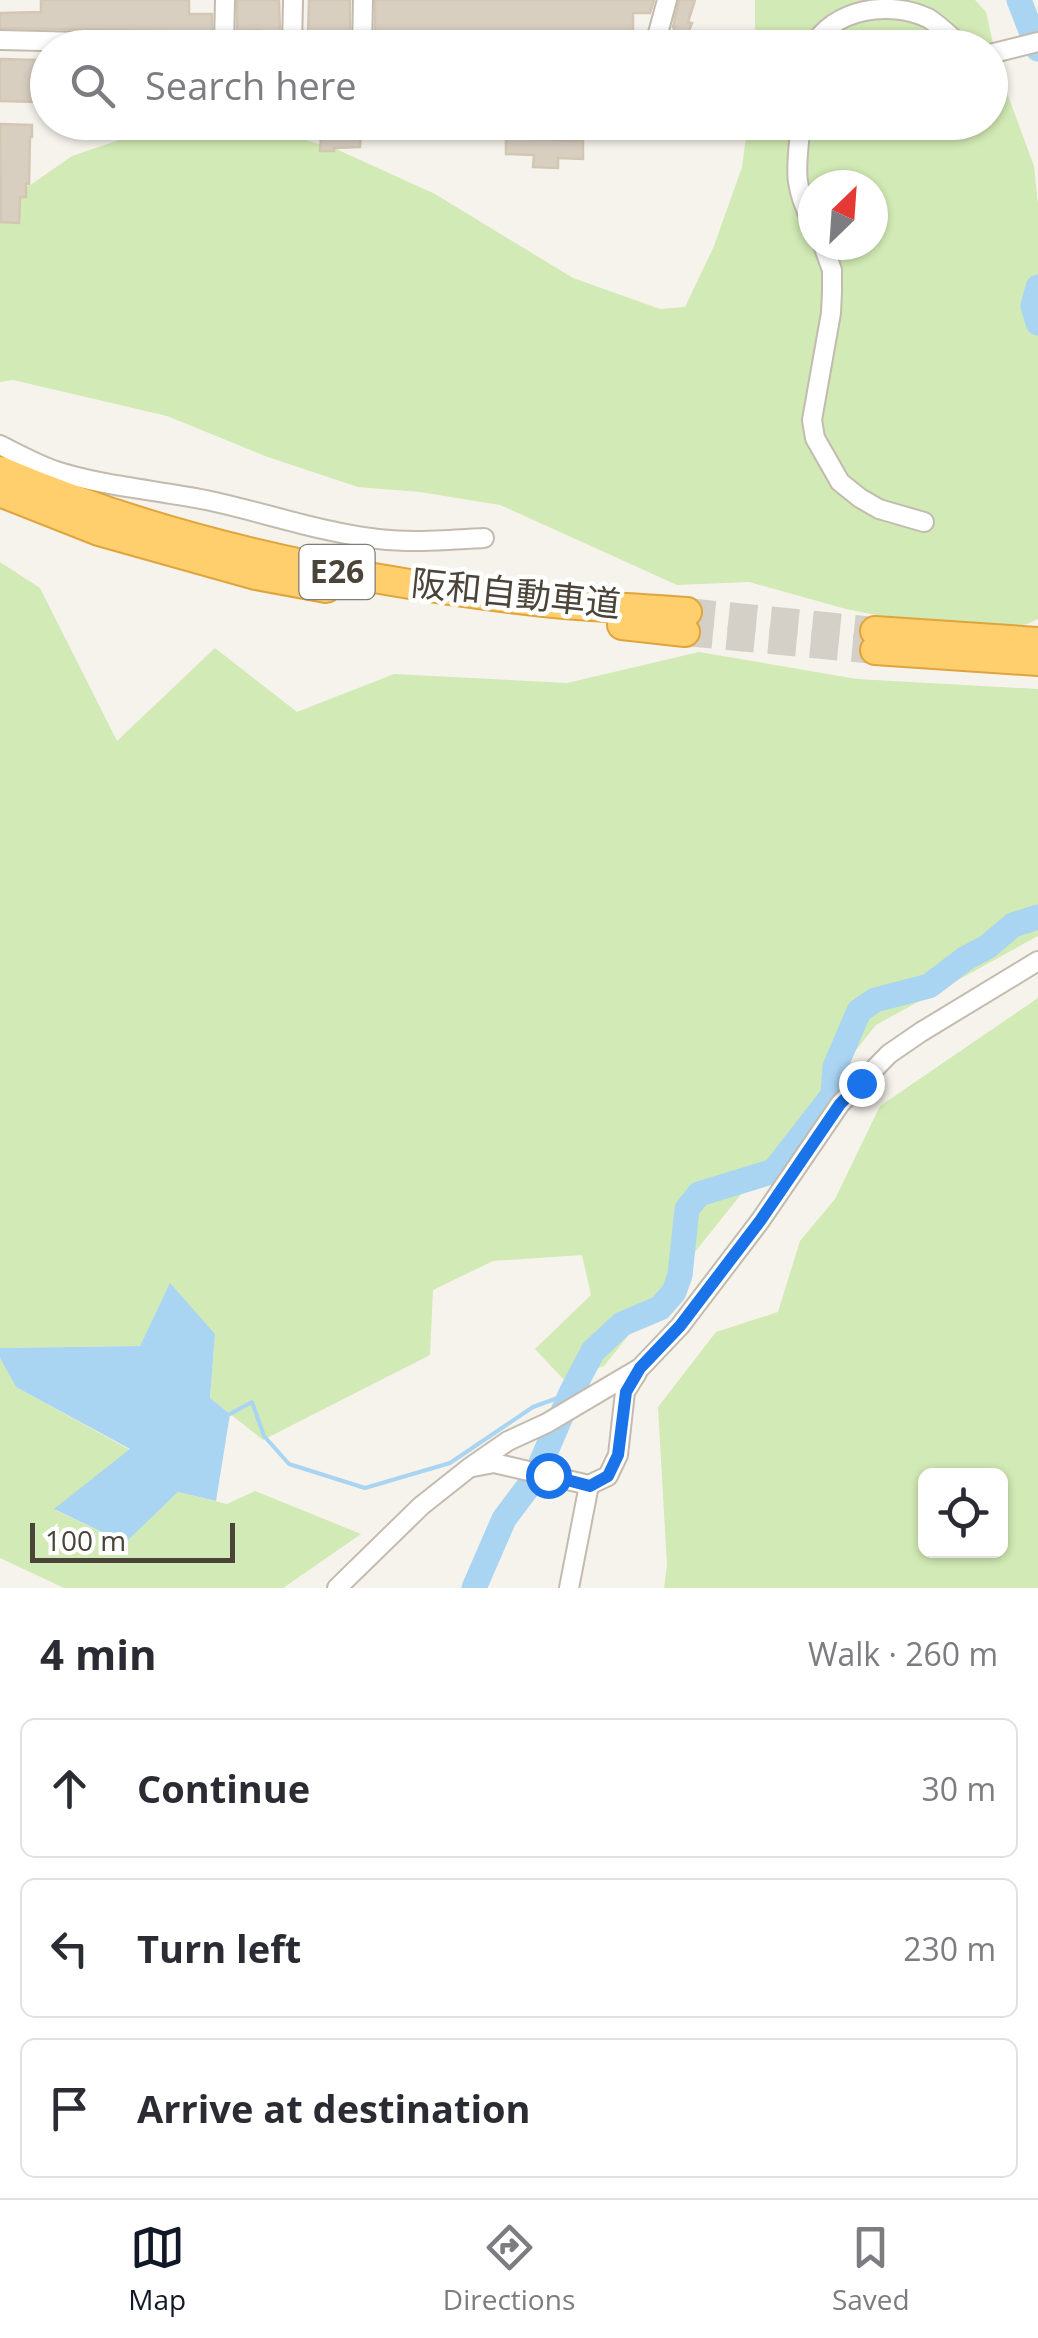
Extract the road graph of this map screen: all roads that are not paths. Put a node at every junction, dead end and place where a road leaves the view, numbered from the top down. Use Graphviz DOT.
graph roads {
  1 [pos="224,0"];
  2 [pos="292,0"];
  3 [pos="362,0"];
  4 [pos="666,0"];
  5 [pos="224,30"];
  6 [pos="292,30"];
  7 [pos="362,30"];
  8 [pos="658,30"];
  9 [pos="824,30"];
  10 [pos="943,30"];
  11 [pos="0,40"];
  12 [pos="30,41"];
  13 [pos="1038,42"];
  14 [pos="1008,50"];
  15 [pos="799,140"];
  16 [pos="798,193"];
  17 [pos="828,260"];
  18 [pos="0,445"];
  19 [pos="0,471"];
  20 [pos="0,492"];
  21 [pos="924,522"];
  22 [pos="484,538"];
  23 [pos="875,640"];
  24 [pos="1037,655"];
  25 [pos="1038,961"];
  26 [pos="640,1368"];
  27 [pos="469,1468"];
  28 [pos="590,1486"];
  29 [pos="337,1588"];
  30 [pos="568,1588"];
  1 -- 5 [label="street"];
  2 -- 6 [label="street"];
  3 -- 7 [label="street"];
  4 -- 8 [label="street"];
  9 -- 10 [label="street"];
  11 -- 12 [label="street"];
  13 -- 14 [label="street"];
  15 -- 16 [label="street"];
  17 -- 21 [label="street"];
  18 -- 22 [label="street"];
  19 -- 20 [label="highway, 阪和自動車道 / E26"];
  23 -- 24 [label="highway"];
  25 -- 26 [label="street"];
  26 -- 27 [label="street"];
  26 -- 28 [label="street"];
  27 -- 28 [label="street"];
  27 -- 29 [label="street"];
  28 -- 30 [label="street"];
}
